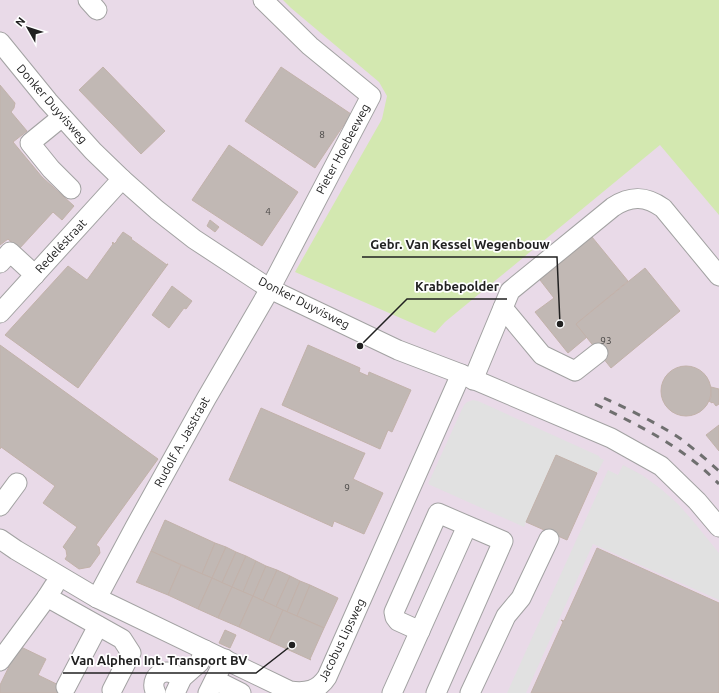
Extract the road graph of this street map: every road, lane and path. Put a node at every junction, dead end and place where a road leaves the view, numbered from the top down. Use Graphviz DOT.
graph roads {
  1 [pos="263,0"];
  2 [pos="0,42"];
  3 [pos="62,117"];
  4 [pos="122,179"];
  5 [pos="71,189"];
  6 [pos="0,263"];
  7 [pos="35,274"];
  8 [pos="719,276"];
  9 [pos="270,288"];
  10 [pos="503,308"];
  11 [pos="0,313"];
  12 [pos="598,353"];
  13 [pos="467,377"];
  14 [pos="16,483"];
  15 [pos="0,506"];
  16 [pos="466,526"];
  17 [pos="719,527"];
  18 [pos="0,538"];
  19 [pos="549,538"];
  20 [pos="59,576"];
  21 [pos="47,598"];
  22 [pos="97,598"];
  23 [pos="98,626"];
  24 [pos="420,631"];
  25 [pos="205,650"];
  26 [pos="225,659"];
  27 [pos="0,661"];
  28 [pos="178,686"];
  29 [pos="211,686"];
  30 [pos="66,687"];
  31 [pos="112,690"];
  32 [pos="156,693"];
  33 [pos="241,693"];
  34 [pos="305,693"];
  35 [pos="392,693"];
  36 [pos="436,693"];
  37 [pos="470,693"];
  1 -- 9 [label="street, Pieter Hoebeeweg"];
  2 -- 3 [label="street, Donker Duyvisweg"];
  3 -- 4 [label="street, Donker Duyvisweg"];
  3 -- 5 [label="street"];
  4 -- 7 [label="street, Redeléstraat"];
  4 -- 9 [label="street, Donker Duyvisweg"];
  6 -- 7 [label="street"];
  7 -- 11 [label="street, Redeléstraat"];
  8 -- 10 [label="street, Jacobus Lipsweg"];
  9 -- 13 [label="street, Donker Duyvisweg"];
  9 -- 22 [label="street, Rudolf A. Jasstraat"];
  10 -- 12 [label="street"];
  10 -- 13 [label="street, Jacobus Lipsweg"];
  13 -- 17 [label="street, Donker Duyvisweg"];
  13 -- 34 [label="street, Jacobus Lipsweg"];
  14 -- 15 [label="street"];
  16 -- 24 [label="street"];
  16 -- 24 [label="street"];
  16 -- 36 [label="street"];
  18 -- 20 [label="street, Jacobus Lipsweg"];
  19 -- 37 [label="street"];
  20 -- 21 [label="street"];
  20 -- 22 [label="street, Jacobus Lipsweg"];
  21 -- 23 [label="street"];
  21 -- 27 [label="street"];
  22 -- 25 [label="street, Jacobus Lipsweg"];
  23 -- 30 [label="street"];
  23 -- 31 [label="street"];
  24 -- 35 [label="street"];
  25 -- 26 [label="street, Jacobus Lipsweg"];
  25 -- 28 [label="street"];
  26 -- 29 [label="street"];
  26 -- 34 [label="street, Jacobus Lipsweg"];
  28 -- 32 [label="street"];
  29 -- 33 [label="street"];
}
